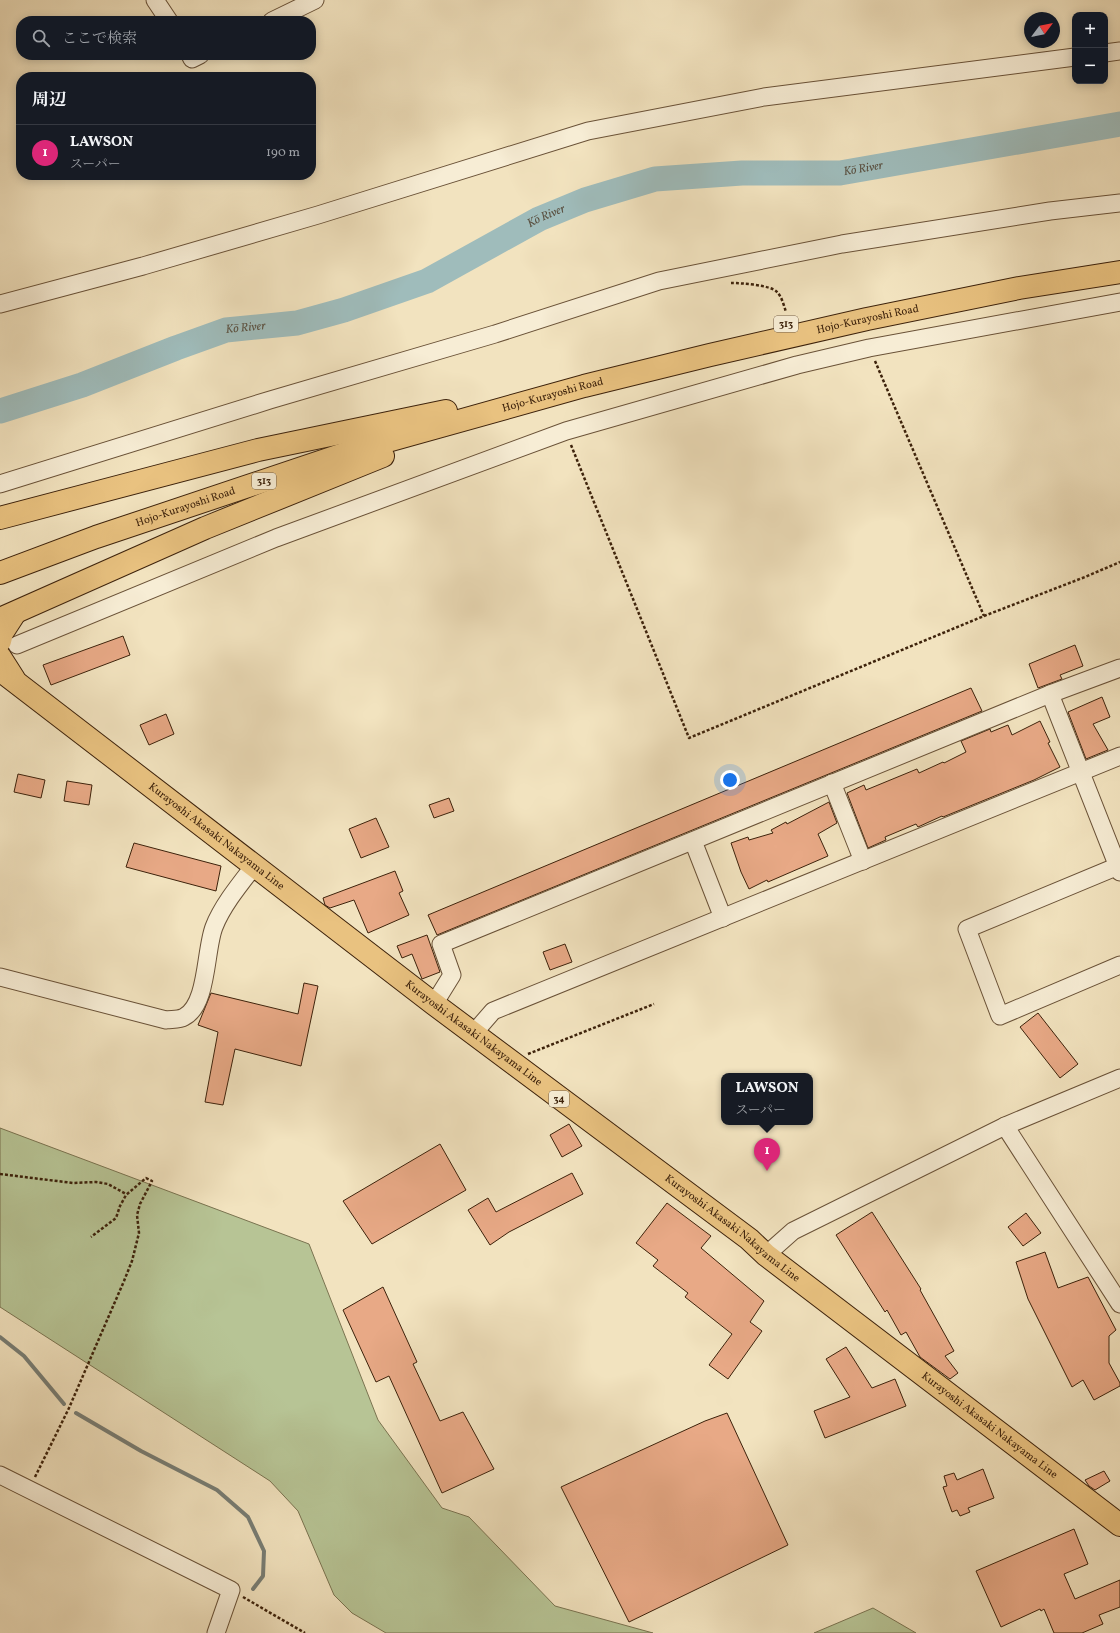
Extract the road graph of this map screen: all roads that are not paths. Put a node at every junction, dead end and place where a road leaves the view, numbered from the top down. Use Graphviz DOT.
graph roads {
  1 [pos="155,0"];
  2 [pos="315,0"];
  3 [pos="166,16"];
  4 [pos="282,16"];
  5 [pos="1120,51"];
  6 [pos="1108,53"];
  7 [pos="1072,56"];
  8 [pos="1120,203"];
  9 [pos="1120,260"];
  10 [pos="1120,272"];
  11 [pos="1120,302"];
  12 [pos="0,304"];
  13 [pos="532,401"];
  14 [pos="457,409"];
  15 [pos="0,484"];
  16 [pos="0,518"];
  17 [pos="0,559"];
  18 [pos="0,573"];
  19 [pos="8,616"];
  20 [pos="6,648"];
  21 [pos="1120,668"];
  22 [pos="7,675"];
  23 [pos="1050,694"];
  24 [pos="1120,756"];
  25 [pos="1081,773"];
  26 [pos="832,783"];
  27 [pos="693,841"];
  28 [pos="863,861"];
  29 [pos="254,866"];
  30 [pos="1119,869"];
  31 [pos="723,918"];
  32 [pos="1120,965"];
  33 [pos="0,977"];
  34 [pos="434,1004"];
  35 [pos="473,1034"];
  36 [pos="1120,1078"];
  37 [pos="1005,1126"];
  38 [pos="766,1255"];
  39 [pos="1120,1304"];
  40 [pos="0,1475"];
  41 [pos="1120,1525"];
  42 [pos="216,1633"];
  1 -- 3 [label="street"];
  2 -- 4 [label="street"];
  5 -- 6 [label="street"];
  7 -- 12 [label="street"];
  8 -- 15 [label="street"];
  9 -- 14 [label="main road, Hojo-Kurayoshi Road / 313"];
  10 -- 13 [label="main road, Hojo-Kurayoshi Road / 313"];
  11 -- 20 [label="street"];
  13 -- 18 [label="main road, Hojo-Kurayoshi Road / 313"];
  13 -- 19 [label="main road"];
  14 -- 16 [label="main road"];
  14 -- 17 [label="main road, Hojo-Kurayoshi Road / 313"];
  19 -- 20 [label="main road"];
  20 -- 22 [label="main road, Kurayoshi Akasaki Nakayama Line"];
  21 -- 23 [label="street"];
  22 -- 29 [label="main road, Kurayoshi Akasaki Nakayama Line / 34"];
  23 -- 25 [label="street"];
  23 -- 26 [label="street"];
  24 -- 25 [label="street"];
  25 -- 28 [label="street"];
  25 -- 30 [label="street"];
  26 -- 27 [label="street"];
  26 -- 28 [label="street"];
  27 -- 31 [label="street"];
  27 -- 34 [label="street"];
  28 -- 31 [label="street"];
  29 -- 33 [label="street"];
  29 -- 34 [label="main road, Kurayoshi Akasaki Nakayama Line / 34"];
  30 -- 32 [label="street"];
  31 -- 35 [label="street"];
  34 -- 35 [label="main road, Kurayoshi Akasaki Nakayama Line / 34"];
  35 -- 38 [label="main road, Kurayoshi Akasaki Nakayama Line / 34"];
  36 -- 37 [label="street"];
  37 -- 38 [label="street"];
  37 -- 39 [label="street"];
  38 -- 41 [label="main road, Kurayoshi Akasaki Nakayama Line / 34"];
  40 -- 42 [label="street"];
}
